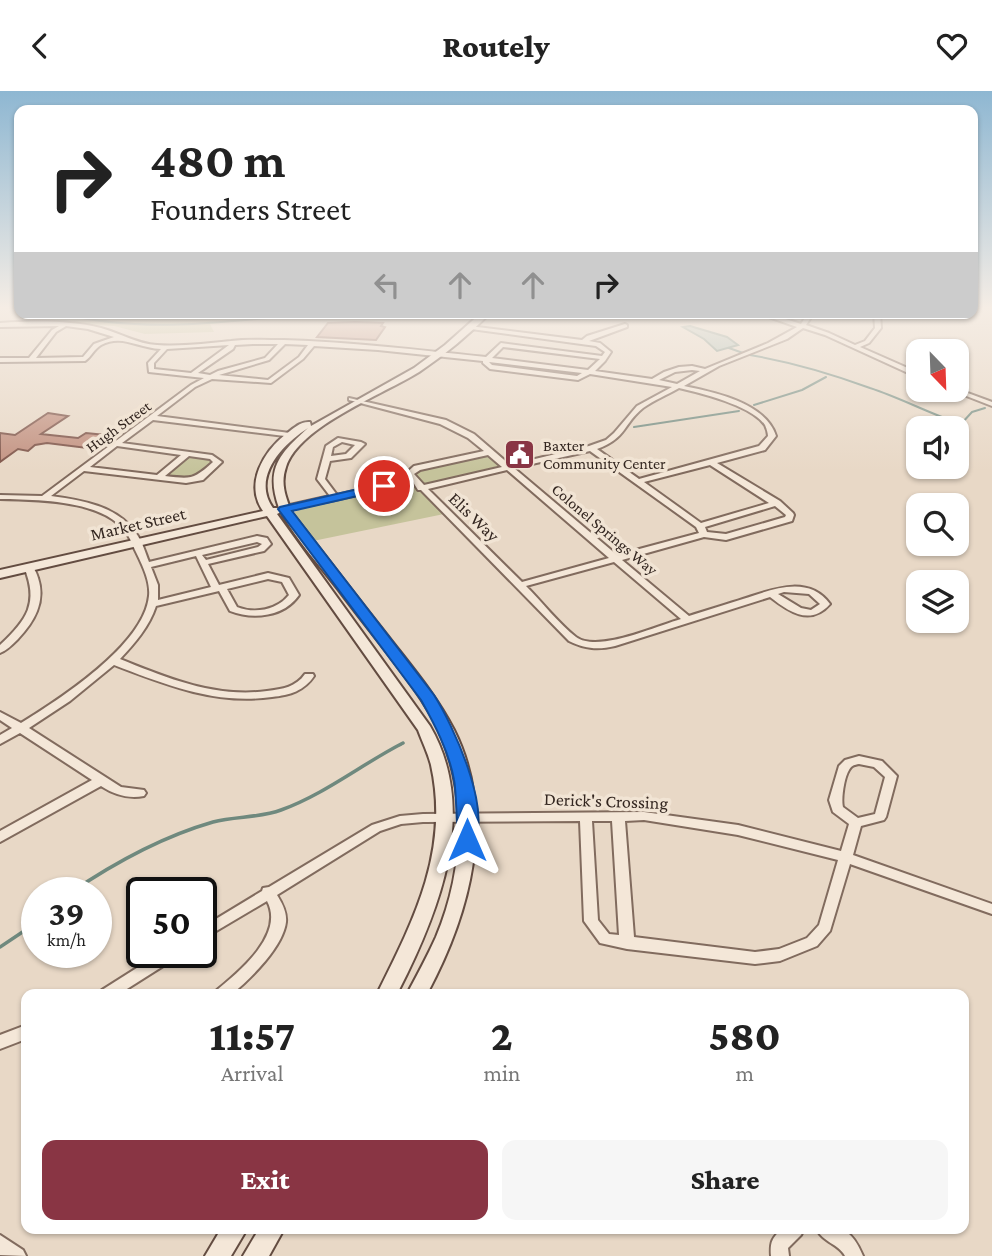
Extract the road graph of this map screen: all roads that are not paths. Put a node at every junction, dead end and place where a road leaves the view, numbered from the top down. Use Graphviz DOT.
graph roads {
  1 [pos="152,362"];
  2 [pos="210,362"];
  3 [pos="256,362"];
  4 [pos="295,362"];
  5 [pos="425,362"];
  6 [pos="485,362"];
  7 [pos="600,362"];
  8 [pos="728,362"];
  9 [pos="889,362"];
  10 [pos="906,370"];
  11 [pos="706,371"];
  12 [pos="589,372"];
  13 [pos="193,374"];
  14 [pos="208,377"];
  15 [pos="654,381"];
  16 [pos="678,386"];
  17 [pos="970,396"];
  18 [pos="356,400"];
  19 [pos="992,404"];
  20 [pos="154,418"];
  21 [pos="290,435"];
  22 [pos="116,444"];
  23 [pos="591,448"];
  24 [pos="490,452"];
  25 [pos="187,454"];
  26 [pos="327,459"];
  27 [pos="711,462"];
  28 [pos="509,467"];
  29 [pos="84,469"];
  30 [pos="158,478"];
  31 [pos="412,479"];
  32 [pos="637,482"];
  33 [pos="421,488"];
  34 [pos="0,497"];
  35 [pos="44,498"];
  36 [pos="335,498"];
  37 [pos="777,503"];
  38 [pos="277,511"];
  39 [pos="702,530"];
  40 [pos="136,542"];
  41 [pos="198,553"];
  42 [pos="618,558"];
  43 [pos="203,563"];
  44 [pos="146,565"];
  45 [pos="29,567"];
  46 [pos="0,574"];
  47 [pos="521,586"];
  48 [pos="219,588"];
  49 [pos="771,593"];
  50 [pos="152,604"];
  51 [pos="687,619"];
  52 [pos="0,650"];
  53 [pos="112,660"];
  54 [pos="309,676"];
  55 [pos="0,715"];
  56 [pos="21,729"];
  57 [pos="0,740"];
  58 [pos="100,781"];
  59 [pos="140,793"];
  60 [pos="586,816"];
  61 [pos="618,816"];
  62 [pos="468,817"];
  63 [pos="446,818"];
  64 [pos="856,823"];
  65 [pos="0,837"];
  66 [pos="845,857"];
  67 [pos="268,892"];
  68 [pos="992,909"];
  69 [pos="217,925"];
  70 [pos="627,943"];
  71 [pos="148,968"];
  72 [pos="115,989"];
  73 [pos="227,989"];
  74 [pos="389,989"];
  75 [pos="420,989"];
  76 [pos="21,1035"];
  77 [pos="0,1042"];
  78 [pos="232,1234"];
  79 [pos="269,1234"];
  80 [pos="788,1234"];
  81 [pos="833,1234"];
  82 [pos="0,1244"];
  83 [pos="17,1256"];
  84 [pos="217,1256"];
  85 [pos="255,1256"];
  86 [pos="780,1256"];
  87 [pos="854,1256"];
  1 -- 13 [label="street"];
  2 -- 13 [label="street"];
  3 -- 14 [label="street, Hugh Street"];
  4 -- 14 [label="street"];
  5 -- 18 [label="main road"];
  6 -- 12 [label="street"];
  7 -- 12 [label="street"];
  8 -- 11 [label="street"];
  9 -- 10 [label="street"];
  11 -- 15 [label="street"];
  11 -- 16 [label="street"];
  12 -- 15 [label="street"];
  13 -- 14 [label="street"];
  14 -- 20 [label="street, Hugh Street"];
  15 -- 16 [label="street"];
  16 -- 23 [label="street"];
  16 -- 27 [label="street"];
  17 -- 19 [label="street"];
  18 -- 21 [label="main road"];
  18 -- 24 [label="street, Colonel Springs Way"];
  18 -- 38 [label="main road"];
  20 -- 21 [label="street"];
  20 -- 22 [label="street, Hugh Street"];
  21 -- 38 [label="main road"];
  22 -- 25 [label="street"];
  22 -- 29 [label="street, Hugh Street"];
  23 -- 28 [label="street"];
  23 -- 32 [label="street"];
  24 -- 28 [label="street, Colonel Springs Way"];
  24 -- 31 [label="street"];
  25 -- 30 [label="street"];
  25 -- 30 [label="street"];
  26 -- 36 [label="street"];
  27 -- 32 [label="street"];
  27 -- 37 [label="street"];
  28 -- 33 [label="street"];
  28 -- 42 [label="street, Colonel Springs Way"];
  29 -- 30 [label="street"];
  29 -- 35 [label="street, Hugh Street"];
  31 -- 33 [label="street, Elis Way"];
  31 -- 36 [label="street"];
  32 -- 39 [label="street"];
  33 -- 47 [label="street, Elis Way"];
  34 -- 35 [label="street"];
  35 -- 40 [label="street"];
  36 -- 38 [label="street"];
  37 -- 39 [label="street"];
  37 -- 39 [label="street"];
  38 -- 40 [label="main road, Market Street"];
  38 -- 62 [label="main road"];
  38 -- 63 [label="main road"];
  39 -- 42 [label="street"];
  40 -- 44 [label="street"];
  40 -- 45 [label="main road, Market Street"];
  41 -- 43 [label="street"];
  41 -- 43 [label="street"];
  41 -- 44 [label="street"];
  42 -- 47 [label="street"];
  42 -- 51 [label="street, Colonel Springs Way"];
  43 -- 48 [label="street"];
  44 -- 50 [label="street"];
  45 -- 46 [label="main road, Market Street"];
  45 -- 52 [label="street"];
  47 -- 51 [label="street, Elis Way"];
  48 -- 48 [label="street"];
  48 -- 50 [label="street"];
  49 -- 49 [label="street"];
  49 -- 51 [label="street"];
  50 -- 53 [label="street"];
  53 -- 54 [label="street"];
  53 -- 56 [label="street"];
  55 -- 56 [label="street"];
  56 -- 57 [label="street"];
  56 -- 58 [label="street"];
  58 -- 59 [label="street"];
  58 -- 65 [label="street"];
  60 -- 61 [label="street, Derick's Crossing"];
  60 -- 62 [label="street, Derick's Crossing"];
  60 -- 70 [label="street"];
  61 -- 66 [label="street, Derick's Crossing"];
  61 -- 70 [label="street"];
  62 -- 63 [label="street, Derick's Crossing"];
  62 -- 75 [label="main road"];
  63 -- 67 [label="street, Derick's Crossing"];
  63 -- 74 [label="main road"];
  64 -- 64 [label="street"];
  64 -- 66 [label="street"];
  66 -- 68 [label="street, Derick's Crossing"];
  66 -- 70 [label="street"];
  67 -- 69 [label="street, Derick's Crossing"];
  67 -- 73 [label="street"];
  71 -- 72 [label="street"];
  76 -- 77 [label="street"];
  78 -- 84 [label="main road"];
  79 -- 85 [label="main road"];
  80 -- 86 [label="street"];
  81 -- 87 [label="street"];
  82 -- 83 [label="street"];
}
